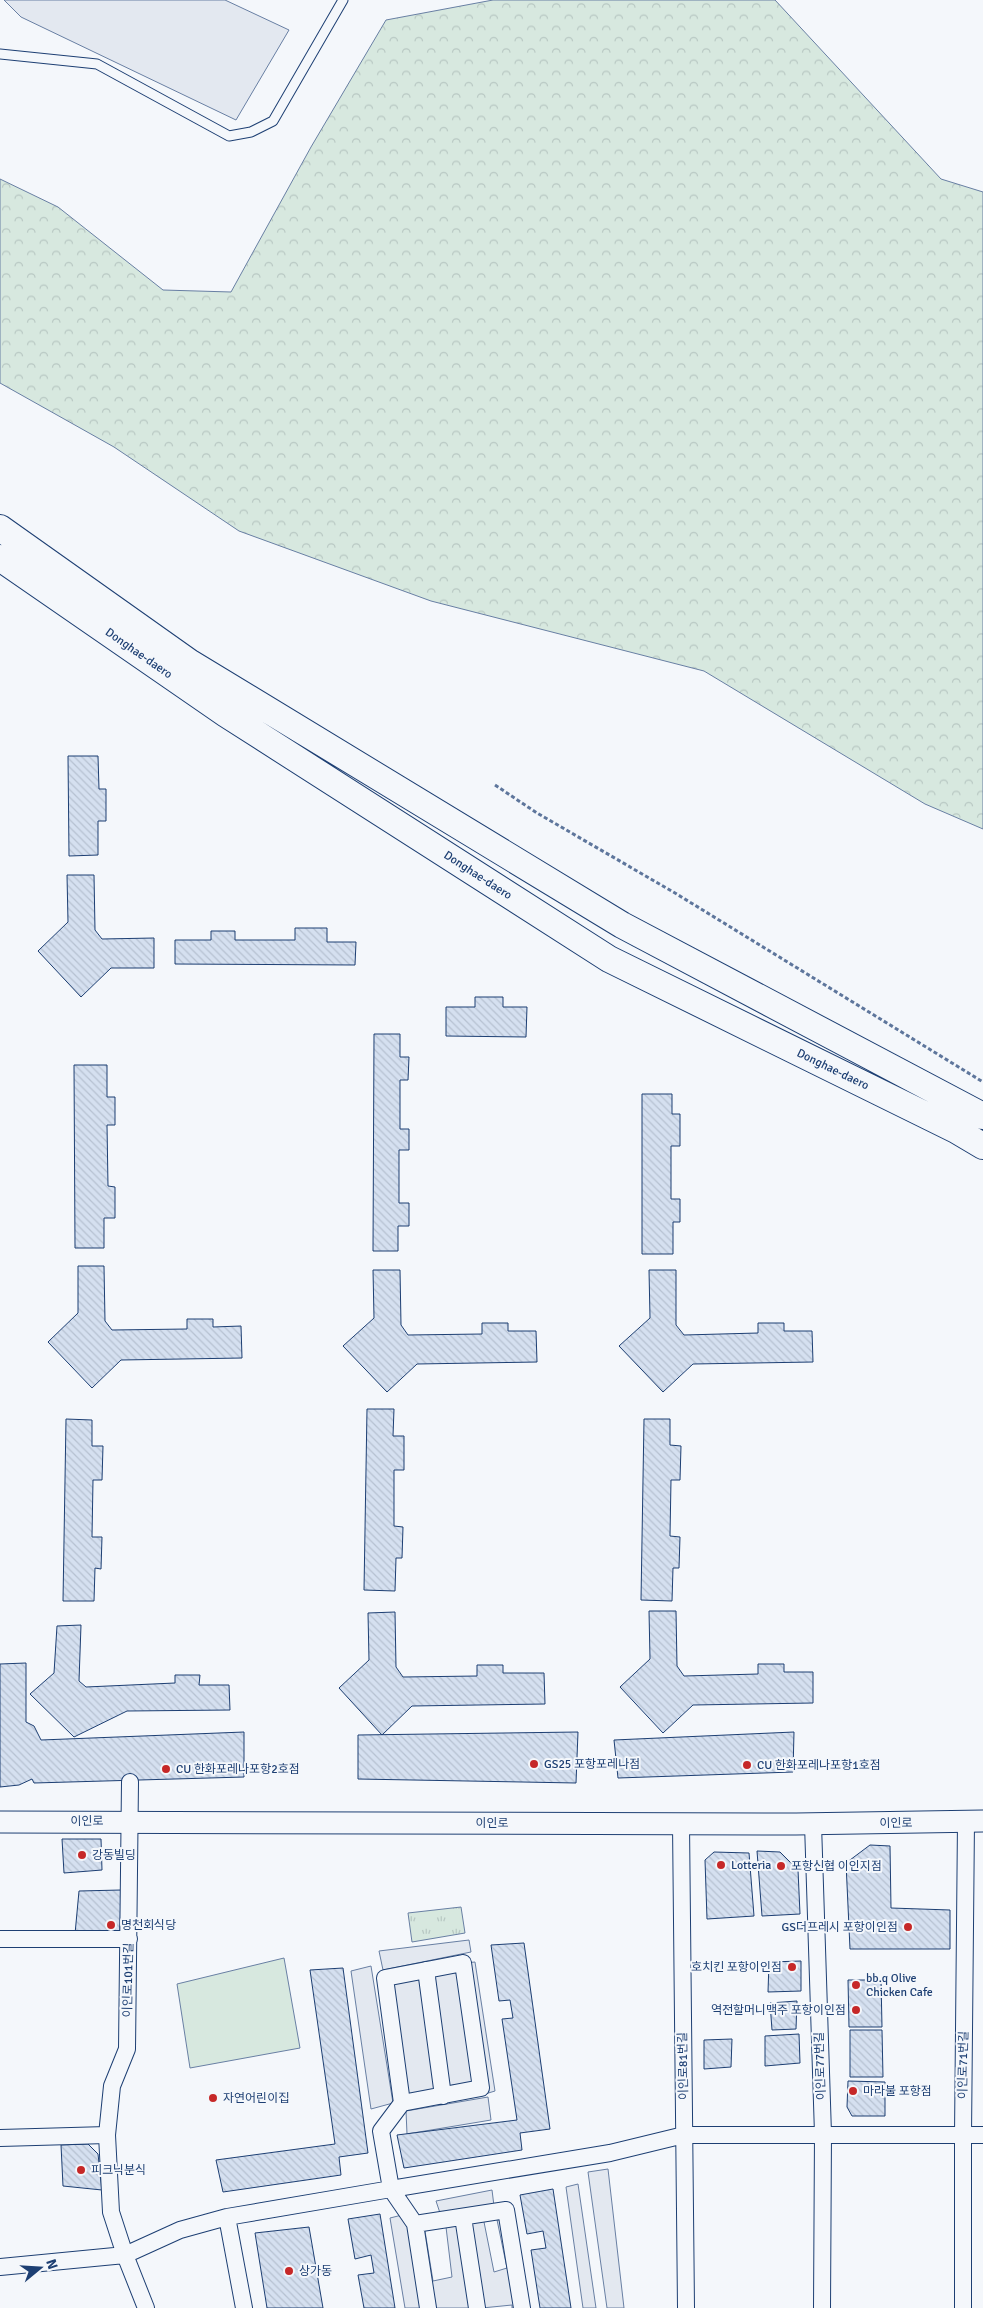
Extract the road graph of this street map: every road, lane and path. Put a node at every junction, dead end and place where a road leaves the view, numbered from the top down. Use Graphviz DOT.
graph roads {
  1 [pos="343,0"];
  2 [pos="0,54"];
  3 [pos="0,528"];
  4 [pos="0,558"];
  5 [pos="495,785"];
  6 [pos="983,1082"];
  7 [pos="983,1116"];
  8 [pos="983,1146"];
  9 [pos="130,1782"];
  10 [pos="130,1821"];
  11 [pos="975,1821"];
  12 [pos="0,1822"];
  13 [pos="681,1824"];
  14 [pos="812,1824"];
  15 [pos="0,1939"];
  16 [pos="128,1939"];
  17 [pos="426,1970"];
  18 [pos="444,2096"];
  19 [pos="402,2103"];
  20 [pos="823,2134"];
  21 [pos="963,2135"];
  22 [pos="983,2135"];
  23 [pos="107,2136"];
  24 [pos="684,2136"];
  25 [pos="0,2138"];
  26 [pos="391,2188"];
  27 [pos="227,2217"];
  28 [pos="463,2217"];
  29 [pos="415,2224"];
  30 [pos="125,2255"];
  31 [pos="0,2268"];
  32 [pos="146,2308"];
  33 [pos="244,2308"];
  34 [pos="428,2308"];
  35 [pos="477,2308"];
  36 [pos="522,2308"];
  37 [pos="686,2308"];
  38 [pos="822,2308"];
  39 [pos="963,2308"];
  1 -- 2 [label="lane"];
  3 -- 7 [label="main road"];
  4 -- 8 [label="main road, Donghae-daero"];
  5 -- 6 [label="path"];
  9 -- 10 [label="street, 이인로101번길"];
  10 -- 12 [label="street, 이인로"];
  10 -- 13 [label="street, 이인로"];
  10 -- 16 [label="street, 이인로101번길"];
  11 -- 14 [label="street, 이인로"];
  11 -- 21 [label="street, 이인로71번길"];
  13 -- 14 [label="street, 이인로"];
  13 -- 24 [label="street, 이인로81번길"];
  14 -- 20 [label="street, 이인로77번길"];
  15 -- 16 [label="street"];
  16 -- 23 [label="street, 이인로101번길"];
  17 -- 18 [label="street"];
  17 -- 18 [label="street"];
  17 -- 19 [label="street"];
  18 -- 19 [label="street"];
  19 -- 26 [label="street"];
  20 -- 21 [label="street"];
  20 -- 24 [label="street"];
  20 -- 38 [label="street, 이인로77번길"];
  21 -- 22 [label="street"];
  21 -- 39 [label="street, 이인로71번길"];
  23 -- 25 [label="street"];
  23 -- 30 [label="street, 이인로101번길"];
  24 -- 26 [label="street"];
  24 -- 37 [label="street, 이인로81번길"];
  26 -- 27 [label="street"];
  26 -- 29 [label="street"];
  27 -- 30 [label="street"];
  27 -- 33 [label="street"];
  28 -- 29 [label="street"];
  28 -- 35 [label="street"];
  28 -- 36 [label="street"];
  29 -- 34 [label="street"];
  30 -- 31 [label="street"];
  30 -- 32 [label="street"];
}
